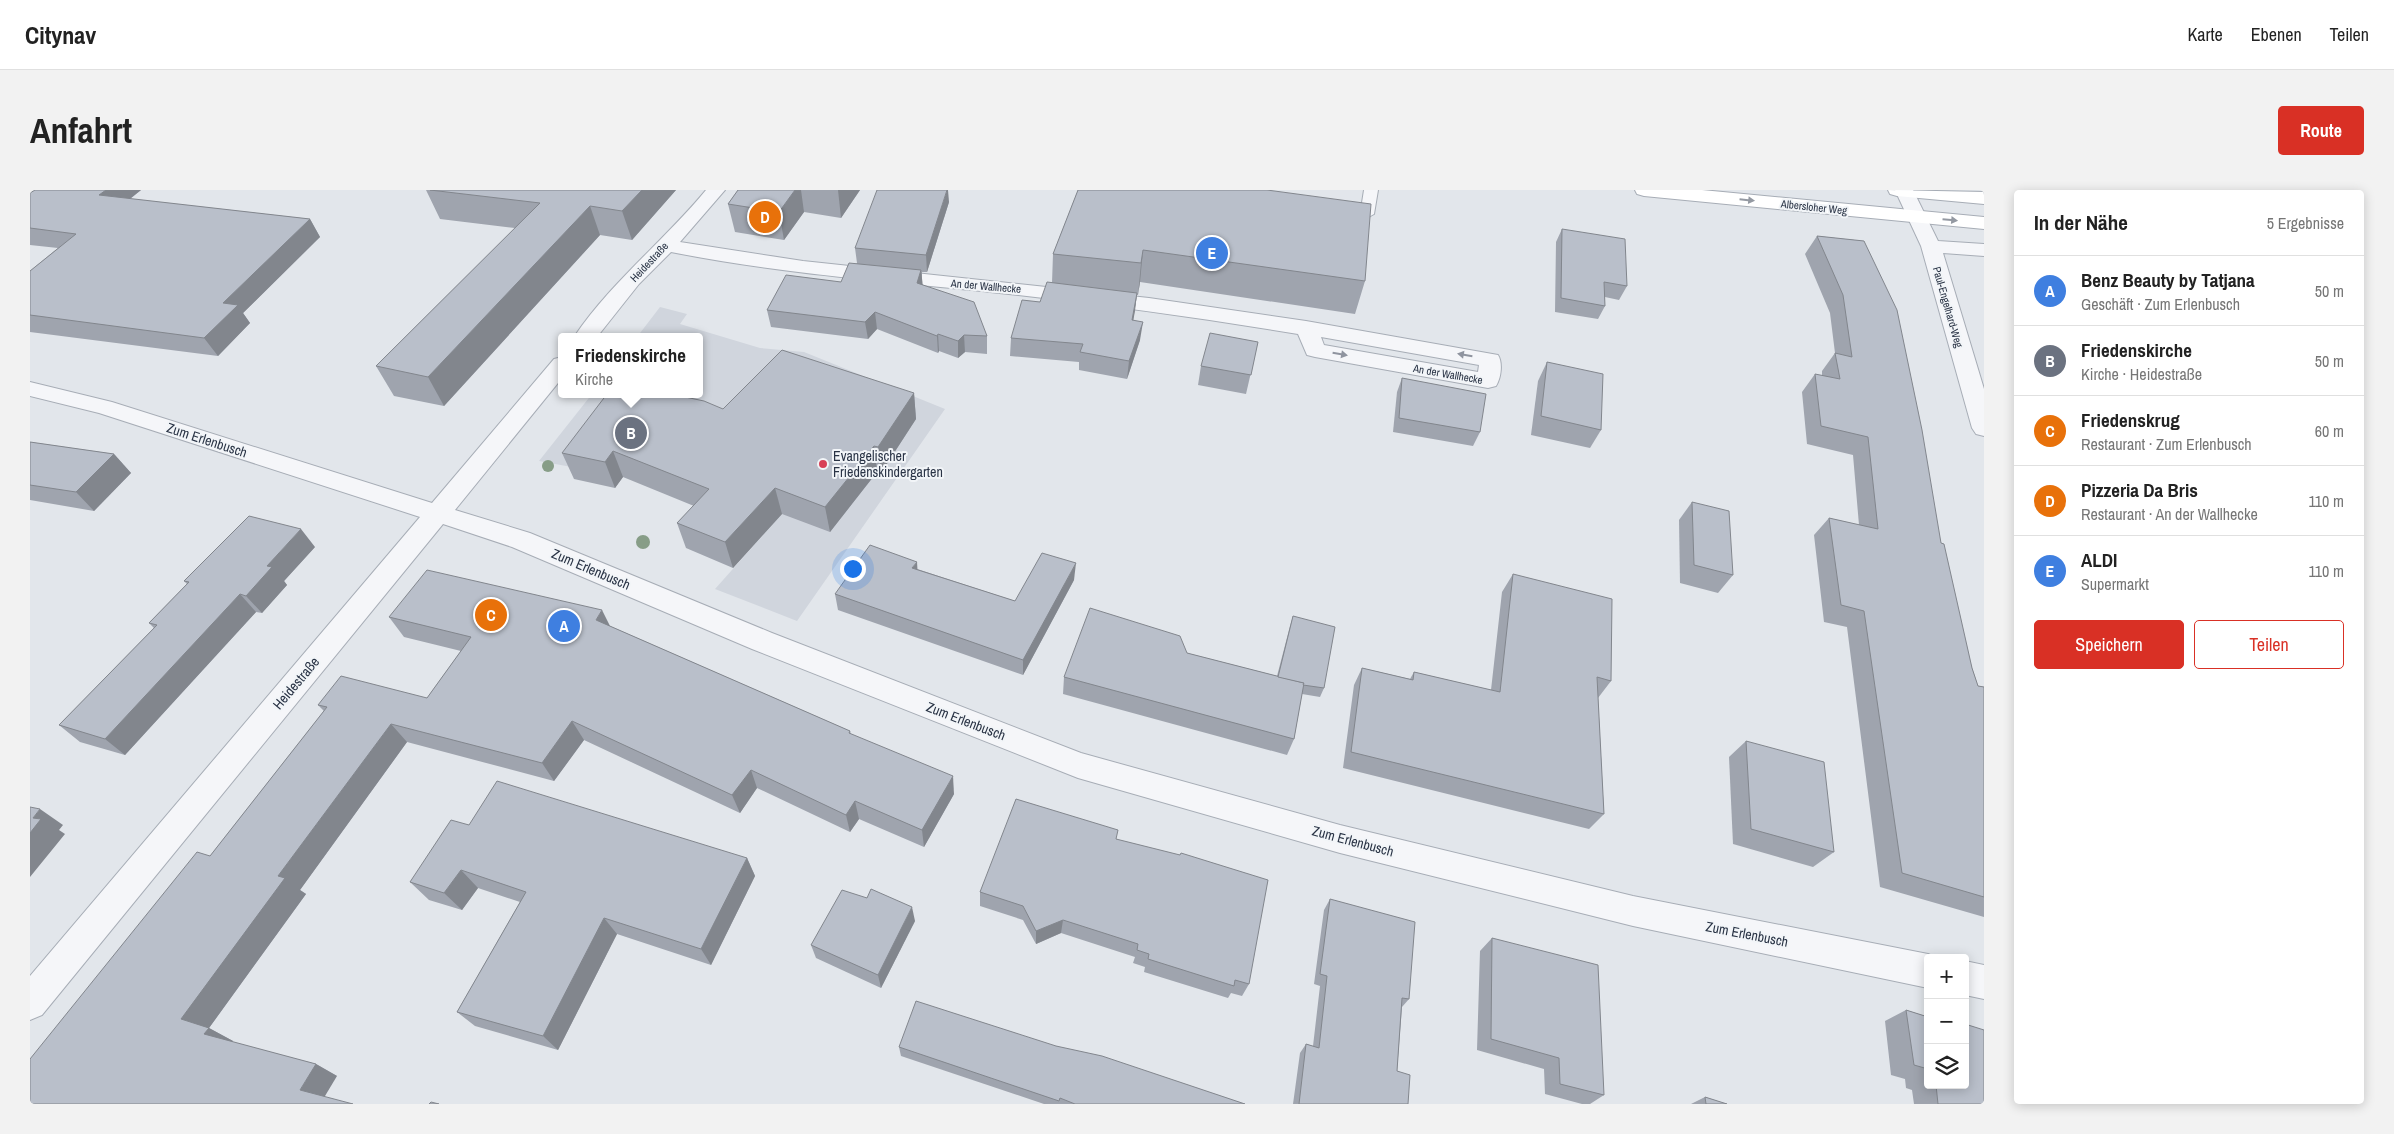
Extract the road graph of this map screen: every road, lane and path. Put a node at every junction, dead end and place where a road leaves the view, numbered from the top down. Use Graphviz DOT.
graph roads {
  1 [pos="716,190"];
  2 [pos="1371,190"];
  3 [pos="1644,190"];
  4 [pos="1896,190"];
  5 [pos="1904,191"];
  6 [pos="1984,198"];
  7 [pos="1339,210"];
  8 [pos="1917,217"];
  9 [pos="1984,223"];
  10 [pos="665,245"];
  11 [pos="1930,246"];
  12 [pos="1984,250"];
  13 [pos="1306,328"];
  14 [pos="588,333"];
  15 [pos="558,369"];
  16 [pos="30,389"];
  17 [pos="1984,428"];
  18 [pos="437,513"];
  19 [pos="1924,970"];
  20 [pos="1969,979"];
  21 [pos="1984,982"];
  22 [pos="30,1003"];
  1 -- 10 [label="street, Heidestraße"];
  2 -- 7 [label="lane"];
  3 -- 8 [label="main road, Albersloher Weg, one-way"];
  4 -- 5 [label="main road"];
  5 -- 6 [label="main road"];
  5 -- 8 [label="street, Paul-Engelhard-Weg"];
  8 -- 9 [label="main road, Albersloher Weg, one-way"];
  8 -- 11 [label="street, Paul-Engelhard-Weg"];
  10 -- 13 [label="street, An der Wallhecke"];
  10 -- 14 [label="street, Heidestraße"];
  11 -- 12 [label="street"];
  11 -- 17 [label="street, Paul-Engelhard-Weg"];
  13 -- 13 [label="street, An der Wallhecke, one-way"];
  15 -- 18 [label="street, Heidestraße"];
  16 -- 18 [label="street, Zum Erlenbusch"];
  18 -- 19 [label="street, Zum Erlenbusch"];
  18 -- 22 [label="street, Heidestraße"];
  20 -- 21 [label="street"];
}
